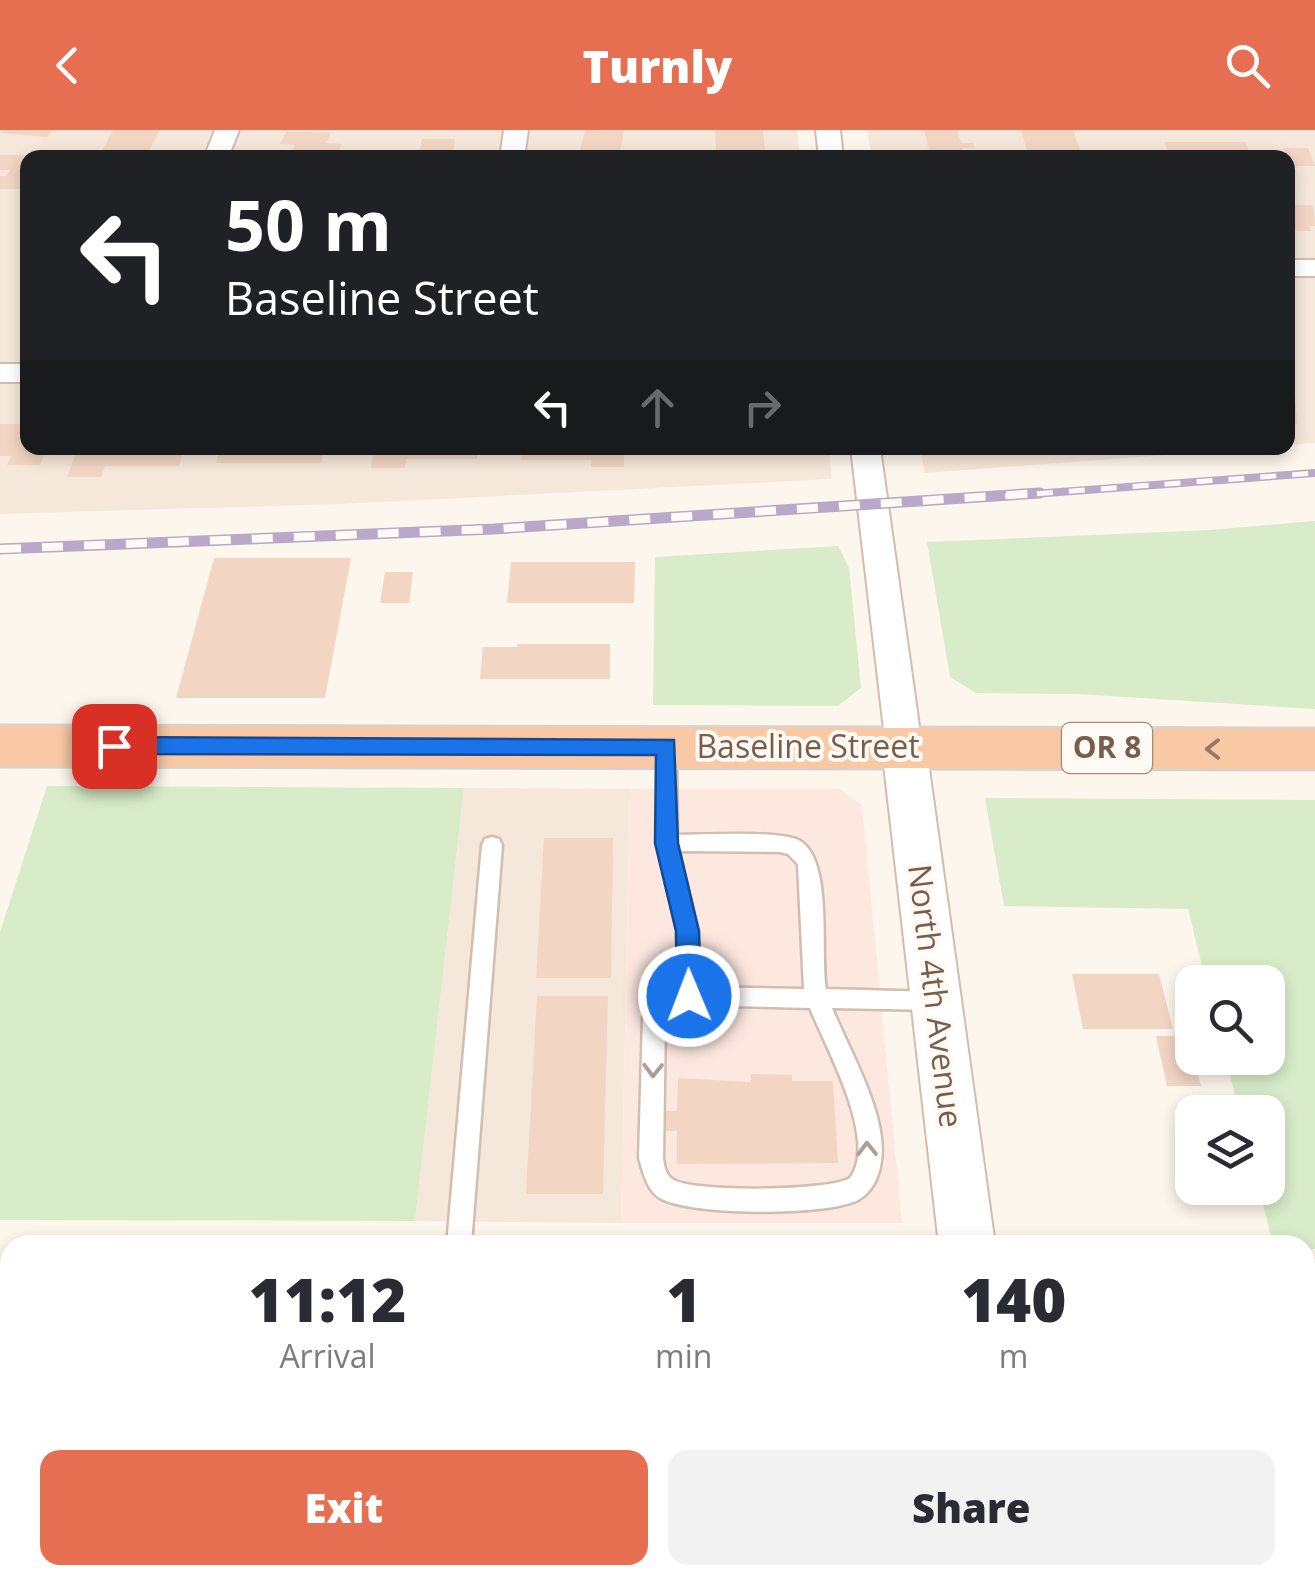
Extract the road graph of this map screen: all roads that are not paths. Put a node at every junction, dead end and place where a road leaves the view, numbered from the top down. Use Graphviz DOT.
graph roads {
  1 [pos="866,455"];
  2 [pos="0,746"];
  3 [pos="666,746"];
  4 [pos="904,747"];
  5 [pos="1315,749"];
  6 [pos="666,843"];
  7 [pos="492,845"];
  8 [pos="689,996"];
  9 [pos="817,999"];
  10 [pos="936,1002"];
  11 [pos="460,1235"];
  12 [pos="966,1235"];
  1 -- 4 [label="street"];
  2 -- 3 [label="highway, Baseline Street / OR 8"];
  3 -- 4 [label="highway, Baseline Street / OR 8"];
  3 -- 6 [label="lane"];
  5 -- 4 [label="highway, Baseline Street / OR 8, one-way"];
  4 -- 10 [label="street, North 4th Avenue"];
  6 -- 8 [label="lane"];
  6 -- 9 [label="lane"];
  7 -- 11 [label="lane"];
  8 -- 9 [label="lane"];
  8 -- 9 [label="lane, one-way"];
  9 -- 10 [label="lane"];
  10 -- 12 [label="street, North 4th Avenue"];
}
